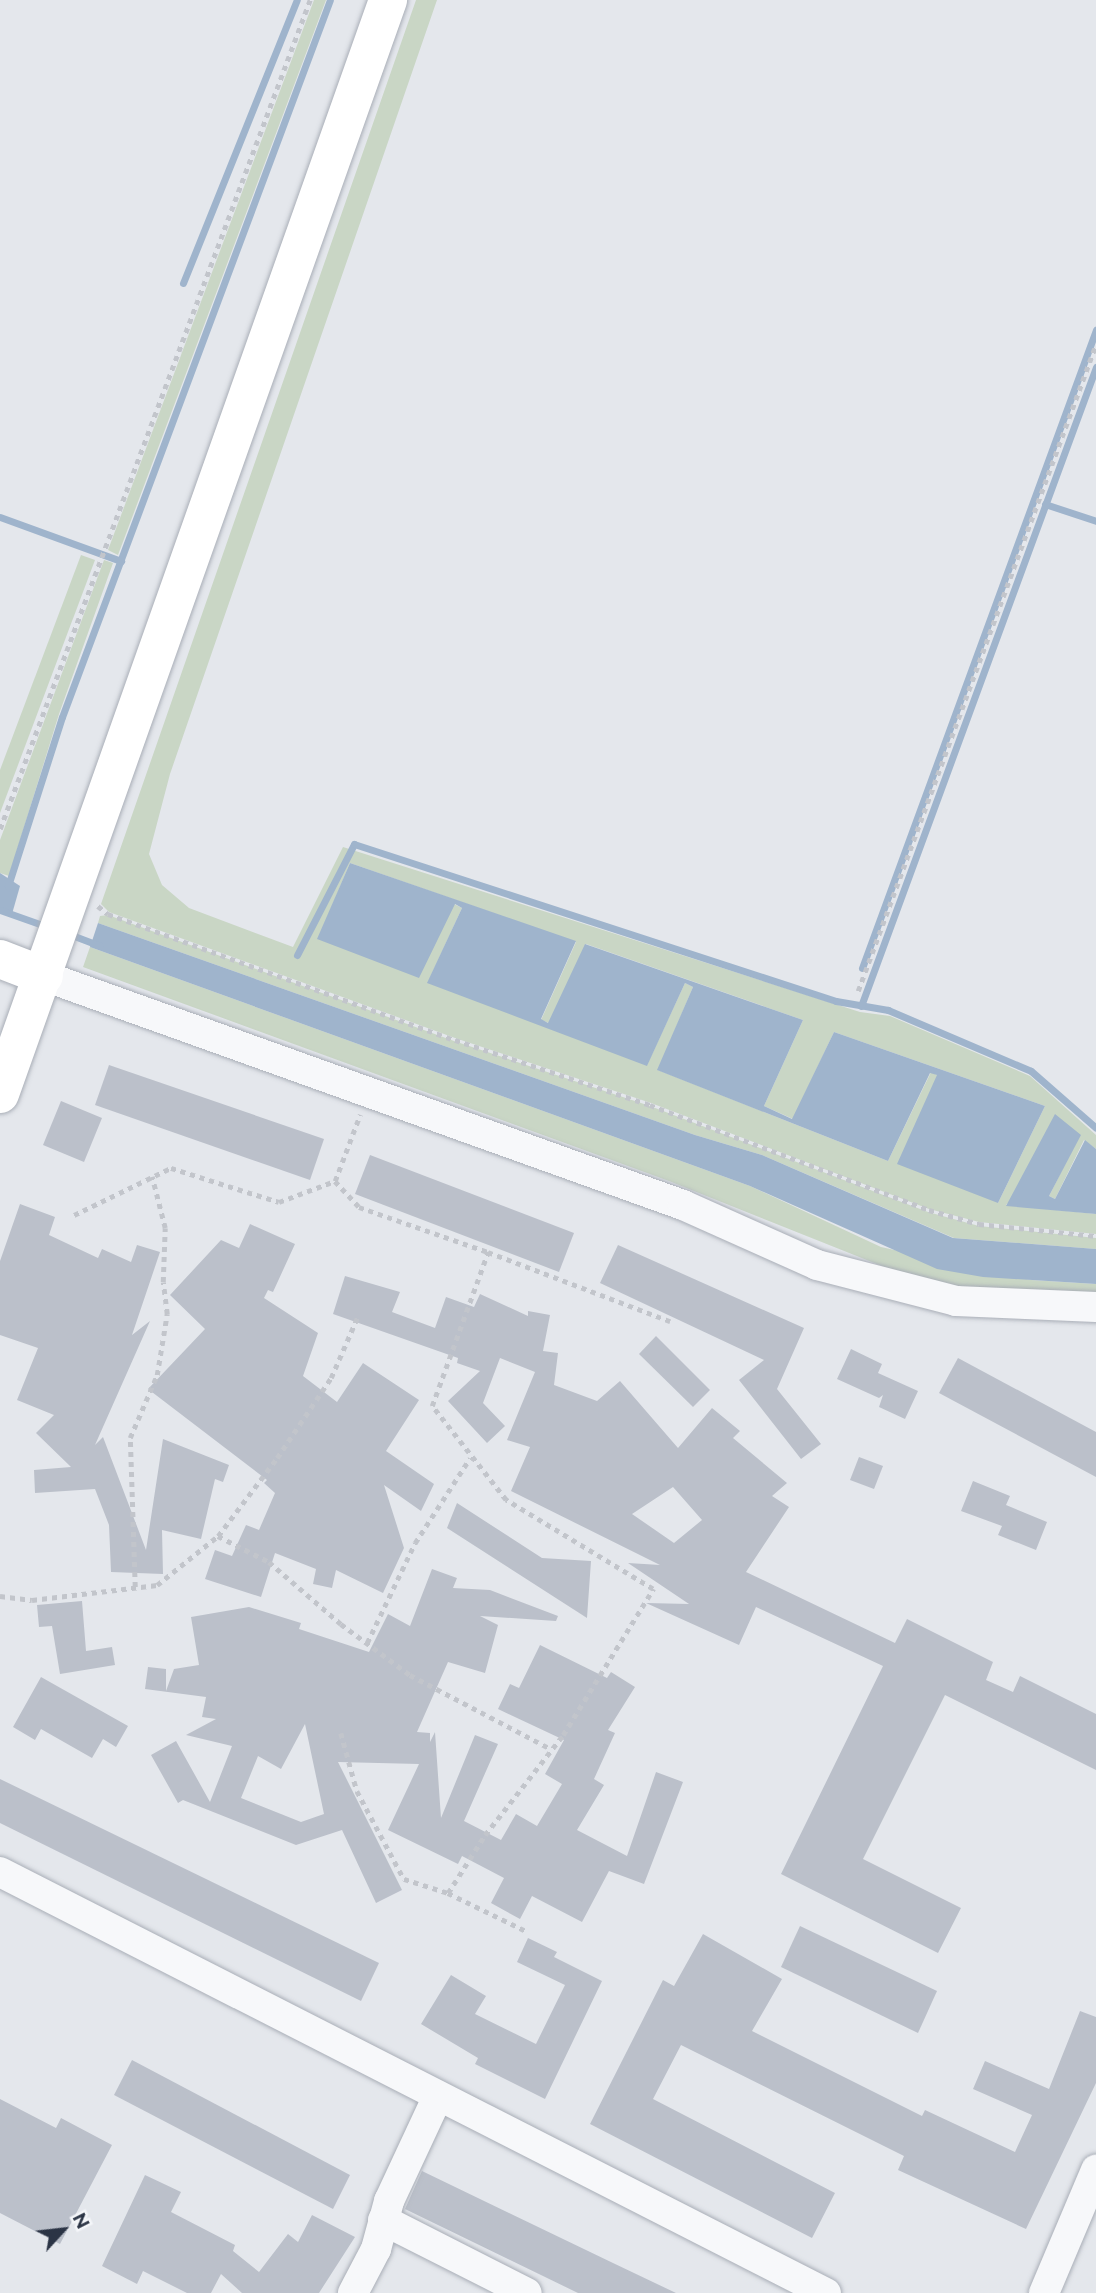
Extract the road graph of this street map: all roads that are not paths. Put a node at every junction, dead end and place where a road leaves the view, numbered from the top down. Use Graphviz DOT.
graph roads {
  1 [pos="388,0"];
  2 [pos="0,959"];
  3 [pos="48,965"];
  4 [pos="0,1094"];
  5 [pos="1096,1307"];
  6 [pos="0,1872"];
  7 [pos="438,2096"];
  8 [pos="1096,2170"];
  9 [pos="383,2220"];
  10 [pos="353,2293"];
  11 [pos="527,2293"];
  12 [pos="826,2293"];
  13 [pos="1044,2293"];
  1 -- 3 [label="main road"];
  2 -- 3 [label="main road"];
  3 -- 4 [label="main road"];
  3 -- 5 [label="street"];
  6 -- 7 [label="street"];
  7 -- 9 [label="street"];
  7 -- 12 [label="street"];
  8 -- 13 [label="street"];
  9 -- 10 [label="street"];
  9 -- 11 [label="street"];
}
